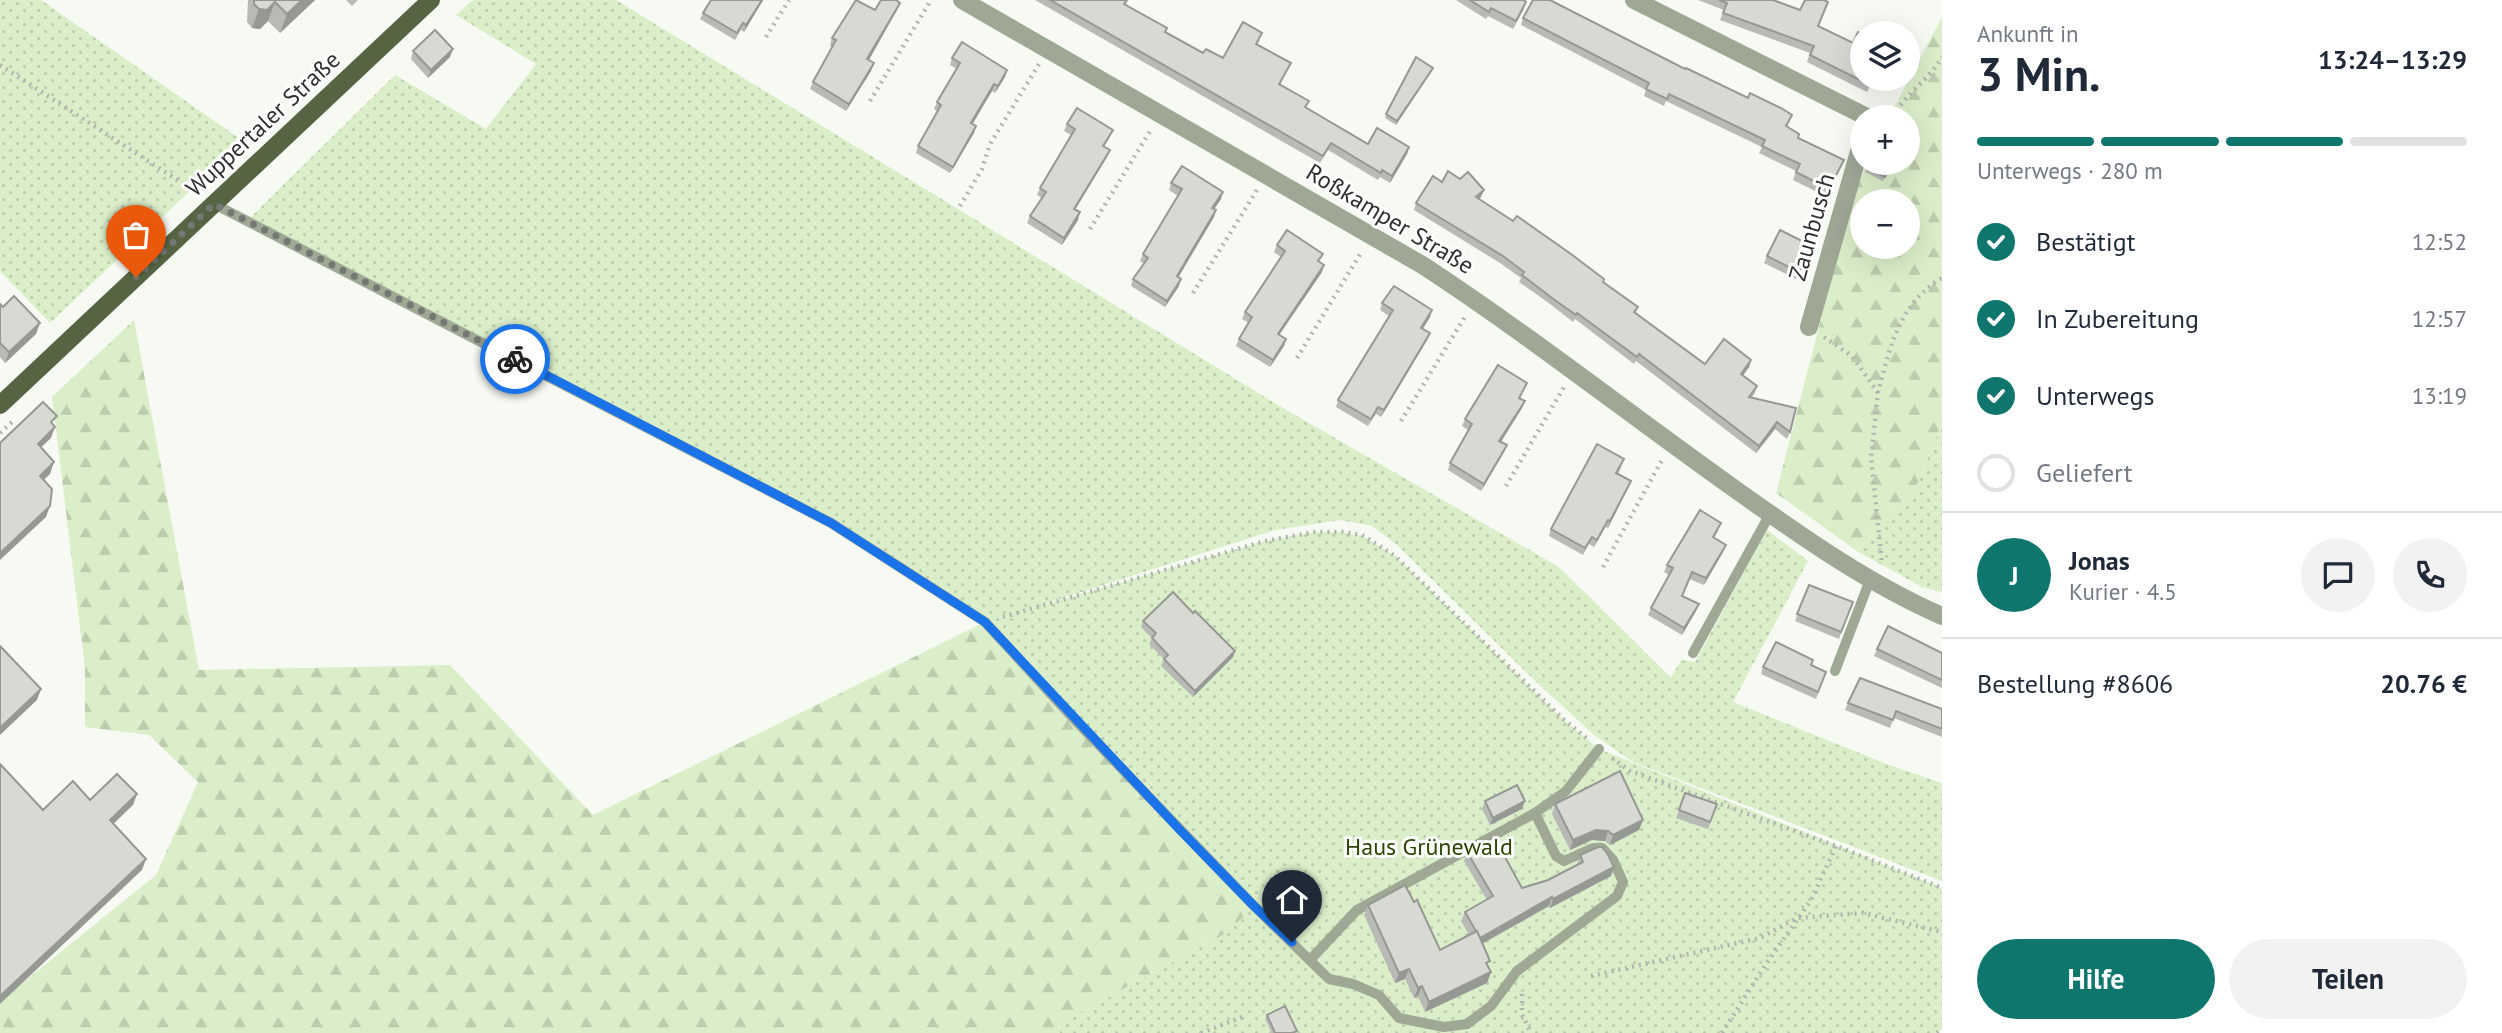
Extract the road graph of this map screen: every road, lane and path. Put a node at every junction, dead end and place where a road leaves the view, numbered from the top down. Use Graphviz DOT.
graph roads {
  1 [pos="430,0"];
  2 [pos="789,0"];
  3 [pos="931,0"];
  4 [pos="962,0"];
  5 [pos="1634,0"];
  6 [pos="766,37"];
  7 [pos="1048,49"];
  8 [pos="1942,57"];
  9 [pos="0,65"];
  10 [pos="870,101"];
  11 [pos="1900,105"];
  12 [pos="1850,108"];
  13 [pos="1160,114"];
  14 [pos="1266,174"];
  15 [pos="1852,175"];
  16 [pos="214,204"];
  17 [pos="960,206"];
  18 [pos="1090,229"];
  19 [pos="1372,234"];
  20 [pos="1942,278"];
  21 [pos="1193,293"];
  22 [pos="1475,299"];
  23 [pos="1809,327"];
  24 [pos="1297,358"];
  25 [pos="1573,372"];
  26 [pos="1878,393"];
  27 [pos="0,405"];
  28 [pos="1401,421"];
  29 [pos="1671,444"];
  30 [pos="1506,486"];
  31 [pos="1770,514"];
  32 [pos="1603,567"];
  33 [pos="1877,584"];
  34 [pos="1942,616"];
  35 [pos="985,622"];
  36 [pos="1693,653"];
  37 [pos="1835,671"];
  38 [pos="1599,749"];
  39 [pos="1535,813"];
  40 [pos="1836,846"];
  41 [pos="1942,888"];
  42 [pos="1797,918"];
  43 [pos="1942,932"];
  44 [pos="1310,960"];
  45 [pos="1517,971"];
  46 [pos="1591,976"];
  47 [pos="1245,1016"];
  48 [pos="1942,1029"];
  49 [pos="1201,1033"];
  50 [pos="1531,1033"];
  51 [pos="1722,1033"];
  52 [pos="1937,1033"];
  1 -- 16 [label="main road, Wuppertaler Straße"];
  2 -- 6 [label="path"];
  3 -- 10 [label="path"];
  4 -- 7 [label="street, Roßkamper Straße"];
  5 -- 12 [label="street"];
  7 -- 13 [label="street, Roßkamper Straße"];
  7 -- 17 [label="path"];
  8 -- 11 [label="path"];
  9 -- 16 [label="path"];
  13 -- 14 [label="street, Roßkamper Straße"];
  13 -- 18 [label="path"];
  14 -- 19 [label="street, Roßkamper Straße"];
  14 -- 21 [label="path"];
  15 -- 23 [label="street, Zaunbusch"];
  16 -- 27 [label="main road, Wuppertaler Straße"];
  16 -- 35 [label="lane"];
  19 -- 22 [label="street, Roßkamper Straße"];
  19 -- 24 [label="path"];
  20 -- 26 [label="path"];
  22 -- 25 [label="street, Roßkamper Straße"];
  22 -- 28 [label="path"];
  23 -- 26 [label="path"];
  25 -- 29 [label="street, Roßkamper Straße"];
  25 -- 30 [label="path"];
  26 -- 33 [label="path"];
  29 -- 31 [label="street, Roßkamper Straße"];
  29 -- 32 [label="path"];
  31 -- 33 [label="street, Roßkamper Straße"];
  31 -- 36 [label="lane"];
  33 -- 34 [label="street, Roßkamper Straße"];
  33 -- 37 [label="lane"];
  35 -- 38 [label="path"];
  35 -- 44 [label="lane"];
  38 -- 39 [label="lane"];
  38 -- 40 [label="path"];
  39 -- 44 [label="lane"];
  39 -- 45 [label="lane"];
  40 -- 41 [label="path"];
  40 -- 42 [label="path"];
  42 -- 43 [label="path"];
  42 -- 46 [label="path"];
  42 -- 51 [label="path"];
  44 -- 45 [label="lane"];
  45 -- 50 [label="path"];
  47 -- 49 [label="path"];
  48 -- 52 [label="path"];
}
